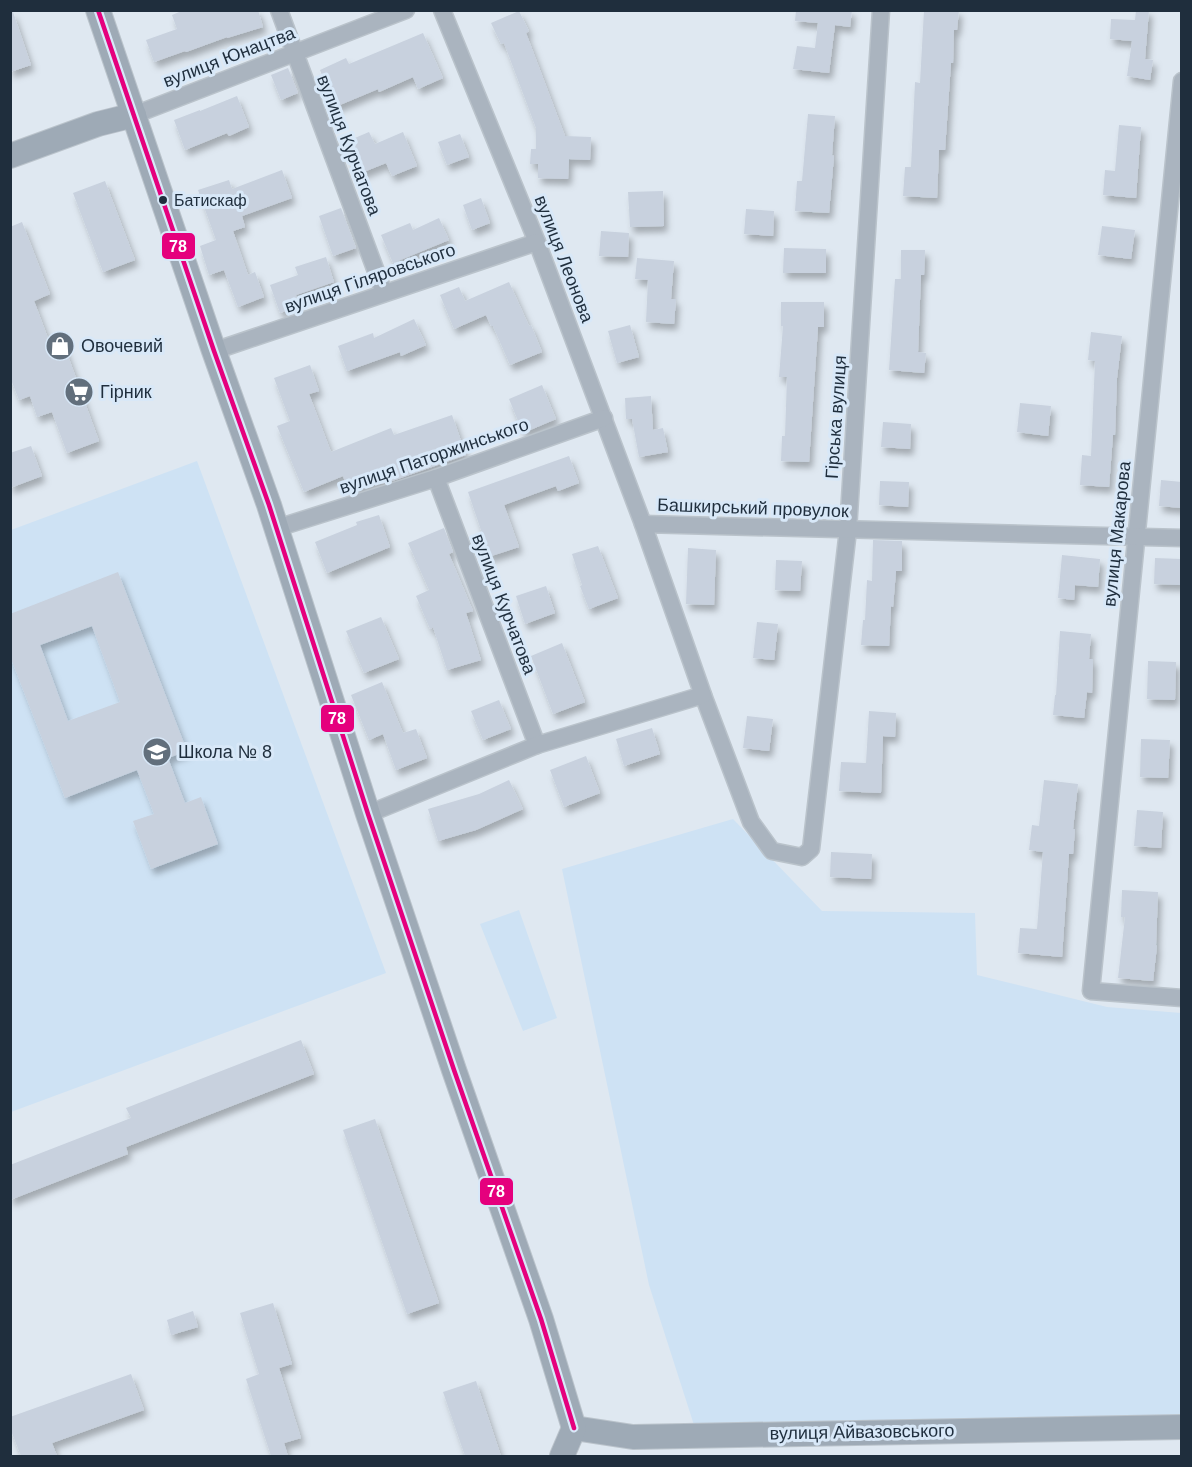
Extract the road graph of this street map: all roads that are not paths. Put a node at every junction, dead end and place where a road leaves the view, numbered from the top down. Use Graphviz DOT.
graph roads {
  1 [pos="98,10"];
  2 [pos="279,10"];
  3 [pos="406,10"];
  4 [pos="442,10"];
  5 [pos="881,10"];
  6 [pos="294,54"];
  7 [pos="1182,81"];
  8 [pos="134,115"];
  9 [pos="10,156"];
  10 [pos="537,242"];
  11 [pos="384,293"];
  12 [pos="214,351"];
  13 [pos="604,418"];
  14 [pos="436,478"];
  15 [pos="644,524"];
  16 [pos="277,528"];
  17 [pos="848,530"];
  18 [pos="1137,536"];
  19 [pos="1182,538"];
  20 [pos="703,695"];
  21 [pos="537,745"];
  22 [pos="368,814"];
  23 [pos="802,857"];
  24 [pos="1182,998"];
  25 [pos="1182,1427"];
  26 [pos="574,1428"];
  27 [pos="562,1456"];
  1 -- 8 [label="street"];
  2 -- 6 [label="street, вулиця Курчатова"];
  3 -- 6 [label="street, вулиця Юнацтва"];
  4 -- 10 [label="street, вулиця Леонова"];
  5 -- 17 [label="street, Гірська вулиця"];
  6 -- 8 [label="street, вулиця Юнацтва"];
  6 -- 11 [label="street, вулиця Курчатова"];
  7 -- 18 [label="street, вулиця Макарова"];
  8 -- 9 [label="street"];
  8 -- 12 [label="street"];
  10 -- 11 [label="street, вулиця Гіляровського"];
  10 -- 13 [label="street, вулиця Леонова"];
  11 -- 12 [label="street, вулиця Гіляровського"];
  12 -- 16 [label="street"];
  13 -- 14 [label="street, вулиця Паторжинського"];
  13 -- 15 [label="street, вулиця Леонова"];
  14 -- 16 [label="street, вулиця Паторжинського"];
  14 -- 21 [label="street, вулиця Курчатова"];
  15 -- 17 [label="street, Башкирський провулок"];
  15 -- 20 [label="street, Башкирський провулок"];
  16 -- 22 [label="street"];
  17 -- 18 [label="street, Башкирський провулок"];
  17 -- 23 [label="street, Гірська вулиця"];
  18 -- 19 [label="street, Башкирський провулок"];
  18 -- 24 [label="street, вулиця Макарова"];
  20 -- 21 [label="street"];
  20 -- 23 [label="street, Башкирський провулок"];
  21 -- 22 [label="street"];
  22 -- 26 [label="street"];
  25 -- 26 [label="street, вулиця Айвазовського"];
  26 -- 27 [label="street"];
}
